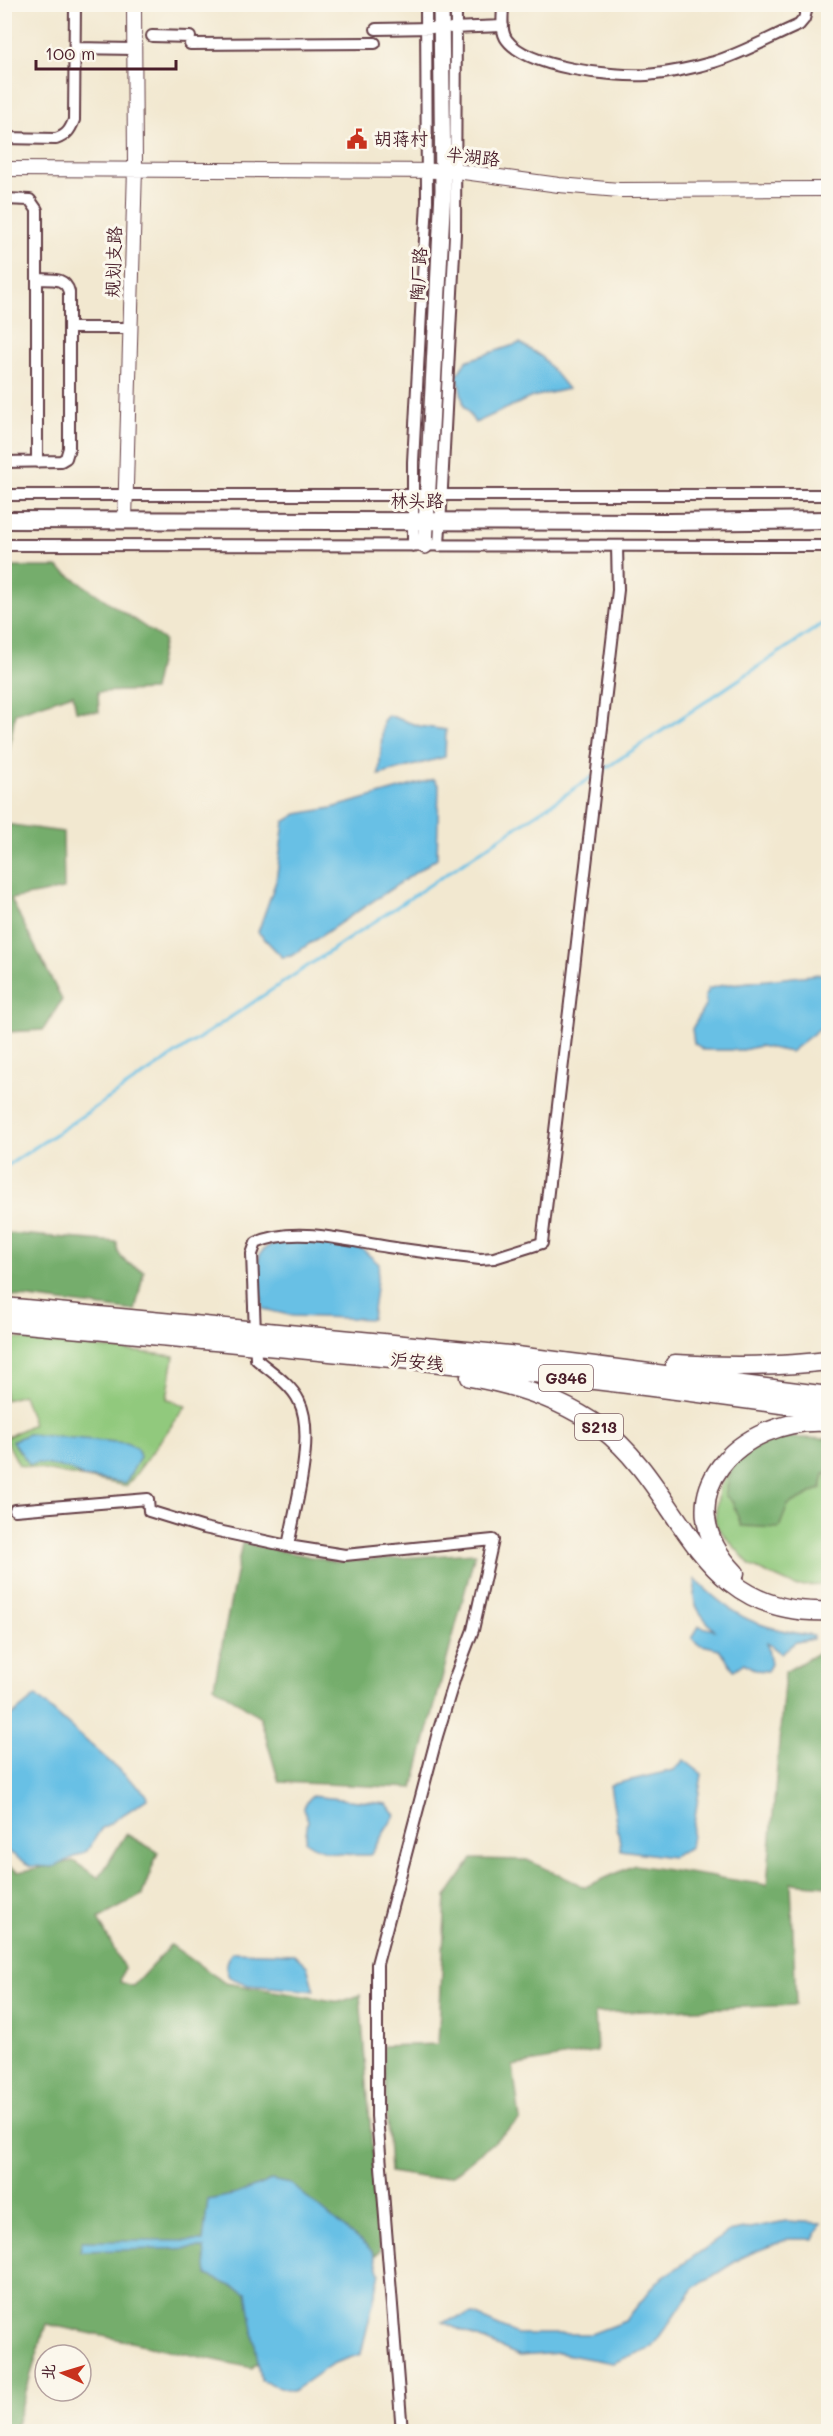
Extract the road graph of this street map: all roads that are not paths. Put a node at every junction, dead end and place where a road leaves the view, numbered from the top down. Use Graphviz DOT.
graph roads {
  1 [pos="75,4"];
  2 [pos="134,4"];
  3 [pos="426,4"];
  4 [pos="441,4"];
  5 [pos="456,4"];
  6 [pos="503,4"];
  7 [pos="808,4"];
  8 [pos="503,26"];
  9 [pos="441,28"];
  10 [pos="375,29"];
  11 [pos="152,36"];
  12 [pos="375,43"];
  13 [pos="75,48"];
  14 [pos="134,49"];
  15 [pos="4,138"];
  16 [pos="135,168"];
  17 [pos="4,169"];
  18 [pos="442,171"];
  19 [pos="828,189"];
  20 [pos="4,198"];
  21 [pos="37,279"];
  22 [pos="69,328"];
  23 [pos="130,328"];
  24 [pos="4,462"];
  25 [pos="37,462"];
  26 [pos="4,495"];
  27 [pos="126,495"];
  28 [pos="828,495"];
  29 [pos="427,496"];
  30 [pos="828,519"];
  31 [pos="4,520"];
  32 [pos="125,520"];
  33 [pos="426,521"];
  34 [pos="4,545"];
  35 [pos="426,546"];
  36 [pos="617,546"];
  37 [pos="828,546"];
  38 [pos="4,1306"];
  39 [pos="4,1322"];
  40 [pos="255,1337"];
  41 [pos="302,1350"];
  42 [pos="509,1355"];
  43 [pos="828,1361"];
  44 [pos="828,1396"];
  45 [pos="828,1411"];
  46 [pos="828,1422"];
  47 [pos="15,1510"];
  48 [pos="288,1546"];
  49 [pos="828,1601"];
  50 [pos="828,1611"];
  51 [pos="402,2432"];
  1 -- 13 [label="street"];
  2 -- 14 [label="street, 规划支路"];
  3 -- 18 [label="street"];
  4 -- 9 [label="main road, 陶厂路"];
  5 -- 18 [label="street"];
  6 -- 8 [label="street"];
  7 -- 8 [label="street"];
  8 -- 9 [label="street"];
  9 -- 10 [label="street"];
  9 -- 18 [label="main road, 陶厂路"];
  11 -- 12 [label="street"];
  13 -- 14 [label="street"];
  13 -- 15 [label="street"];
  14 -- 16 [label="street, 规划支路"];
  16 -- 17 [label="street, 半湖路"];
  16 -- 18 [label="street, 半湖路"];
  16 -- 23 [label="street, 规划支路"];
  18 -- 19 [label="street, 半湖路"];
  18 -- 29 [label="main road, 陶厂路"];
  20 -- 21 [label="street"];
  21 -- 22 [label="street"];
  21 -- 25 [label="street"];
  22 -- 23 [label="street"];
  22 -- 25 [label="street"];
  23 -- 27 [label="street, 规划支路"];
  24 -- 25 [label="street"];
  26 -- 27 [label="street"];
  27 -- 29 [label="street"];
  27 -- 32 [label="street, 规划支路"];
  28 -- 29 [label="street"];
  29 -- 33 [label="main road, 陶厂路"];
  30 -- 33 [label="main road, 林头路"];
  31 -- 32 [label="main road, 林头路"];
  32 -- 33 [label="main road, 林头路"];
  33 -- 35 [label="main road, 陶厂路"];
  34 -- 35 [label="street"];
  35 -- 36 [label="street"];
  36 -- 37 [label="street"];
  36 -- 40 [label="street"];
  38 -- 40 [label="highway, 沪安线 / G346"];
  39 -- 40 [label="highway, 沪安线 / G346"];
  40 -- 41 [label="highway, 沪安线 / G346"];
  40 -- 42 [label="highway, 沪安线 / G346"];
  40 -- 48 [label="street"];
  41 -- 45 [label="highway, 沪安线 / G346"];
  41 -- 50 [label="highway, S213"];
  42 -- 43 [label="highway"];
  42 -- 44 [label="highway, 沪安线 / G346"];
  46 -- 49 [label="highway"];
  47 -- 48 [label="street"];
  48 -- 51 [label="street"];
}
